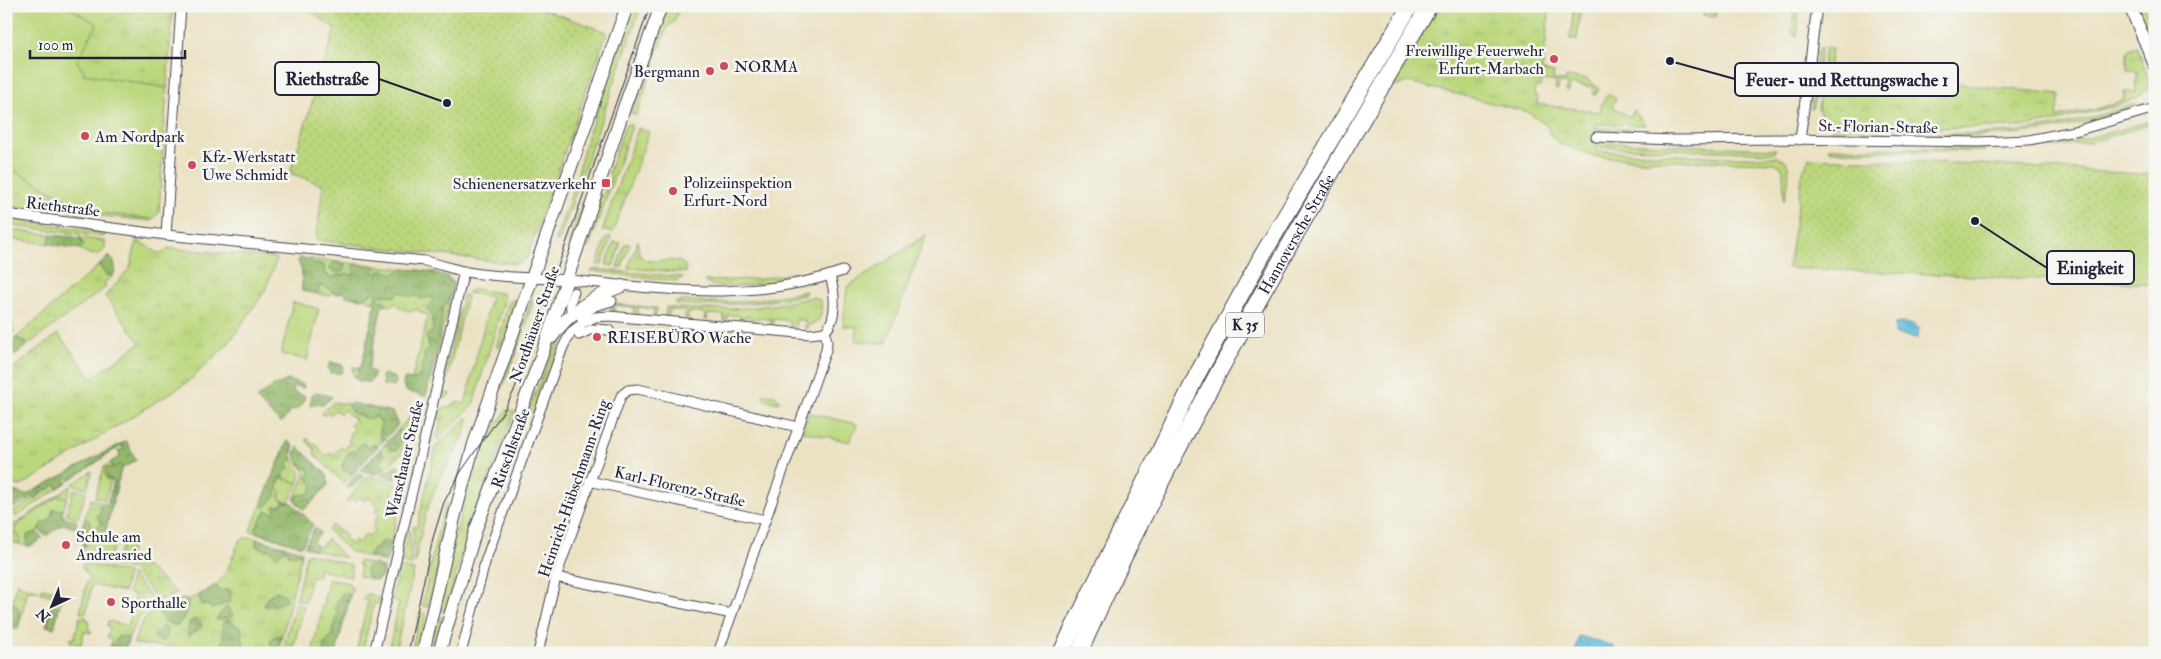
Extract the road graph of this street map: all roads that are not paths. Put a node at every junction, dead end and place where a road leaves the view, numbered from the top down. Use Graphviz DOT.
graph roads {
  1 [pos="181,6"];
  2 [pos="628,6"];
  3 [pos="661,6"];
  4 [pos="1410,6"];
  5 [pos="1429,6"];
  6 [pos="1817,6"];
  7 [pos="2130,6"];
  8 [pos="2155,65"];
  9 [pos="2155,108"];
  10 [pos="1596,137"];
  11 [pos="1800,140"];
  12 [pos="6,214"];
  13 [pos="166,235"];
  14 [pos="464,271"];
  15 [pos="843,271"];
  16 [pos="830,276"];
  17 [pos="532,277"];
  18 [pos="567,280"];
  19 [pos="622,286"];
  20 [pos="574,292"];
  21 [pos="612,301"];
  22 [pos="573,321"];
  23 [pos="609,330"];
  24 [pos="825,332"];
  25 [pos="541,357"];
  26 [pos="798,427"];
  27 [pos="589,481"];
  28 [pos="765,520"];
  29 [pos="556,577"];
  30 [pos="732,614"];
  31 [pos="374,653"];
  32 [pos="423,653"];
  33 [pos="439,653"];
  34 [pos="461,653"];
  35 [pos="538,653"];
  36 [pos="718,653"];
  37 [pos="1061,653"];
  38 [pos="1079,653"];
  1 -- 13 [label="street"];
  2 -- 17 [label="main road, Nordhäuser Straße"];
  3 -- 18 [label="main road, Nordhäuser Straße"];
  4 -- 37 [label="highway, Hannoversche Straße / K 35"];
  5 -- 38 [label="highway, Hannoversche Straße / K 35"];
  6 -- 11 [label="street"];
  7 -- 8 [label="main road"];
  9 -- 11 [label="street, St.-Florian-Straße"];
  10 -- 11 [label="street, St.-Florian-Straße"];
  12 -- 13 [label="street, Riethstraße"];
  13 -- 14 [label="street, Riethstraße"];
  14 -- 17 [label="street, Riethstraße"];
  14 -- 31 [label="street, Warschauer Straße"];
  15 -- 16 [label="street, Riethstraße"];
  16 -- 19 [label="street, Riethstraße"];
  16 -- 24 [label="street"];
  17 -- 18 [label="street, Riethstraße"];
  17 -- 32 [label="main road, Nordhäuser Straße"];
  18 -- 19 [label="street, Riethstraße"];
  18 -- 25 [label="main road, Nordhäuser Straße"];
  19 -- 25 [label="main road"];
  20 -- 22 [label="street, Nordhäuser Straße"];
  21 -- 22 [label="street"];
  22 -- 23 [label="street"];
  24 -- 26 [label="street"];
  24 -- 34 [label="street, Ritschlstraße"];
  25 -- 33 [label="main road, Nordhäuser Straße"];
  26 -- 27 [label="street, Heinrich-Hübschmann-Ring"];
  26 -- 28 [label="street"];
  27 -- 28 [label="street, Karl-Florenz-Straße"];
  27 -- 29 [label="street, Heinrich-Hübschmann-Ring"];
  28 -- 30 [label="street"];
  29 -- 30 [label="street"];
  29 -- 35 [label="street, Heinrich-Hübschmann-Ring"];
  30 -- 36 [label="street"];
}
